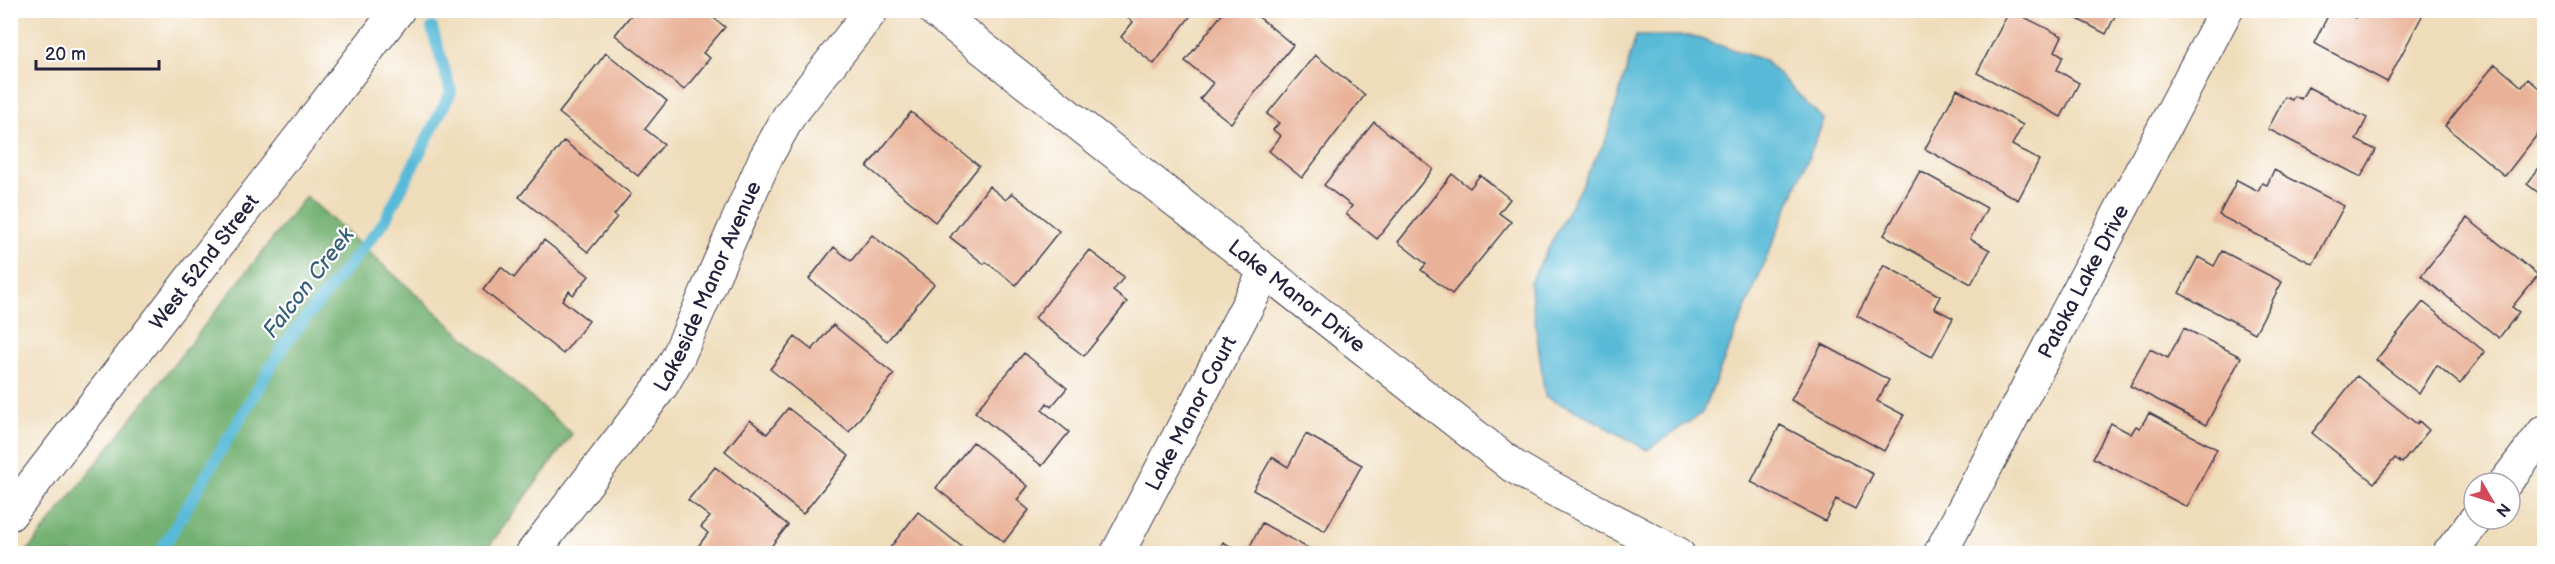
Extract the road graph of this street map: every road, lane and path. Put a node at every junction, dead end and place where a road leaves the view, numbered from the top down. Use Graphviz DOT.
graph roads {
  1 [pos="398,10"];
  2 [pos="872,10"];
  3 [pos="934,10"];
  4 [pos="2226,10"];
  5 [pos="1265,272"];
  6 [pos="2544,432"];
  7 [pos="2514,471"];
  8 [pos="10,514"];
  9 [pos="2467,531"];
  10 [pos="532,554"];
  11 [pos="1117,554"];
  12 [pos="1678,554"];
  13 [pos="1940,554"];
  14 [pos="2449,554"];
  1 -- 8 [label="street, West 52nd Street"];
  2 -- 10 [label="street, Lakeside Manor Avenue"];
  3 -- 5 [label="street, Lake Manor Drive"];
  4 -- 13 [label="street, Patoka Lake Drive"];
  5 -- 11 [label="street, Lake Manor Court"];
  5 -- 12 [label="street, Lake Manor Drive"];
  6 -- 7 [label="street"];
  9 -- 14 [label="street"];
}
